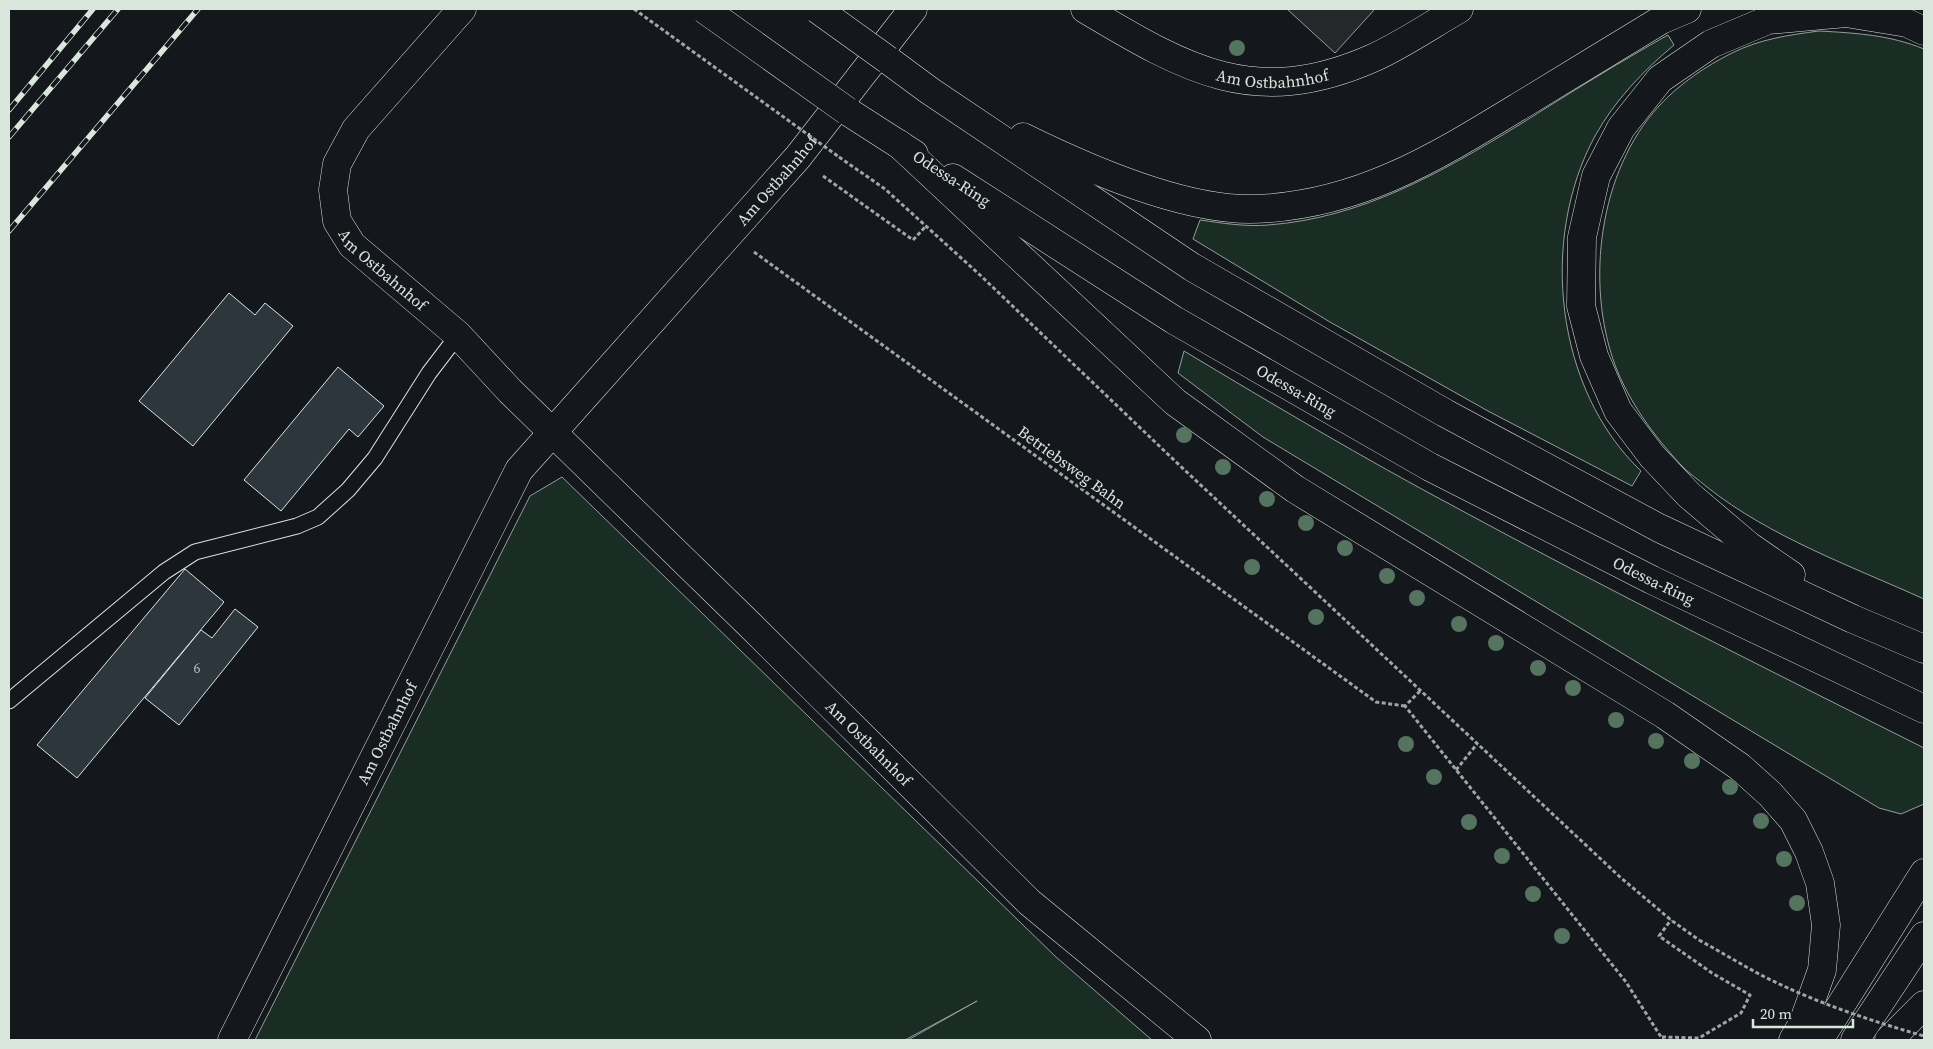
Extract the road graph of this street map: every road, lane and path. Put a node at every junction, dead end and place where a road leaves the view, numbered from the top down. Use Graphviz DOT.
graph roads {
  1 [pos="462,9"];
  2 [pos="634,9"];
  3 [pos="704,9"];
  4 [pos="817,9"];
  5 [pos="913,9"];
  6 [pos="1085,9"];
  7 [pos="1459,9"];
  8 [pos="1687,9"];
  9 [pos="1924,31"];
  10 [pos="930,91"];
  11 [pos="899,144"];
  12 [pos="816,170"];
  13 [pos="926,226"];
  14 [pos="729,234"];
  15 [pos="458,335"];
  16 [pos="552,432"];
  17 [pos="1854,619"];
  18 [pos="1924,649"];
  19 [pos="1420,691"];
  20 [pos="9,701"];
  21 [pos="1405,706"];
  22 [pos="1917,706"];
  23 [pos="1478,744"];
  24 [pos="1456,770"];
  25 [pos="1924,873"];
  26 [pos="1671,920"];
  27 [pos="1924,936"];
  28 [pos="1924,1005"];
  29 [pos="1924,1036"];
  30 [pos="1662,1038"];
  31 [pos="232,1040"];
  32 [pos="1197,1040"];
  33 [pos="1793,1040"];
  34 [pos="1819,1040"];
  35 [pos="1855,1040"];
  36 [pos="1889,1040"];
  1 -- 15 [label="main road, Am Ostbahnhof"];
  2 -- 13 [label="path, bridge"];
  3 -- 11 [label="main road, Odessa-Ring, bridge"];
  4 -- 10 [label="main road, bridge"];
  5 -- 14 [label="main road, Am Ostbahnhof"];
  6 -- 7 [label="main road, Am Ostbahnhof"];
  8 -- 10 [label="main road"];
  9 -- 17 [label="main road"];
  10 -- 17 [label="main road"];
  11 -- 22 [label="main road, Odessa-Ring"];
  11 -- 33 [label="main road"];
  12 -- 13 [label="path"];
  13 -- 19 [label="path"];
  14 -- 16 [label="main road, Am Ostbahnhof"];
  14 -- 21 [label="path, Betriebsweg Bahn"];
  15 -- 16 [label="main road, Am Ostbahnhof"];
  15 -- 20 [label="lane"];
  16 -- 31 [label="main road, Am Ostbahnhof"];
  16 -- 32 [label="main road, Am Ostbahnhof"];
  17 -- 18 [label="main road"];
  19 -- 21 [label="path"];
  19 -- 23 [label="path"];
  21 -- 24 [label="path"];
  23 -- 24 [label="path"];
  23 -- 26 [label="path"];
  24 -- 30 [label="path"];
  25 -- 34 [label="main road"];
  26 -- 29 [label="path, bridge"];
  26 -- 30 [label="path"];
  27 -- 35 [label="main road"];
  28 -- 36 [label="main road"];
}
